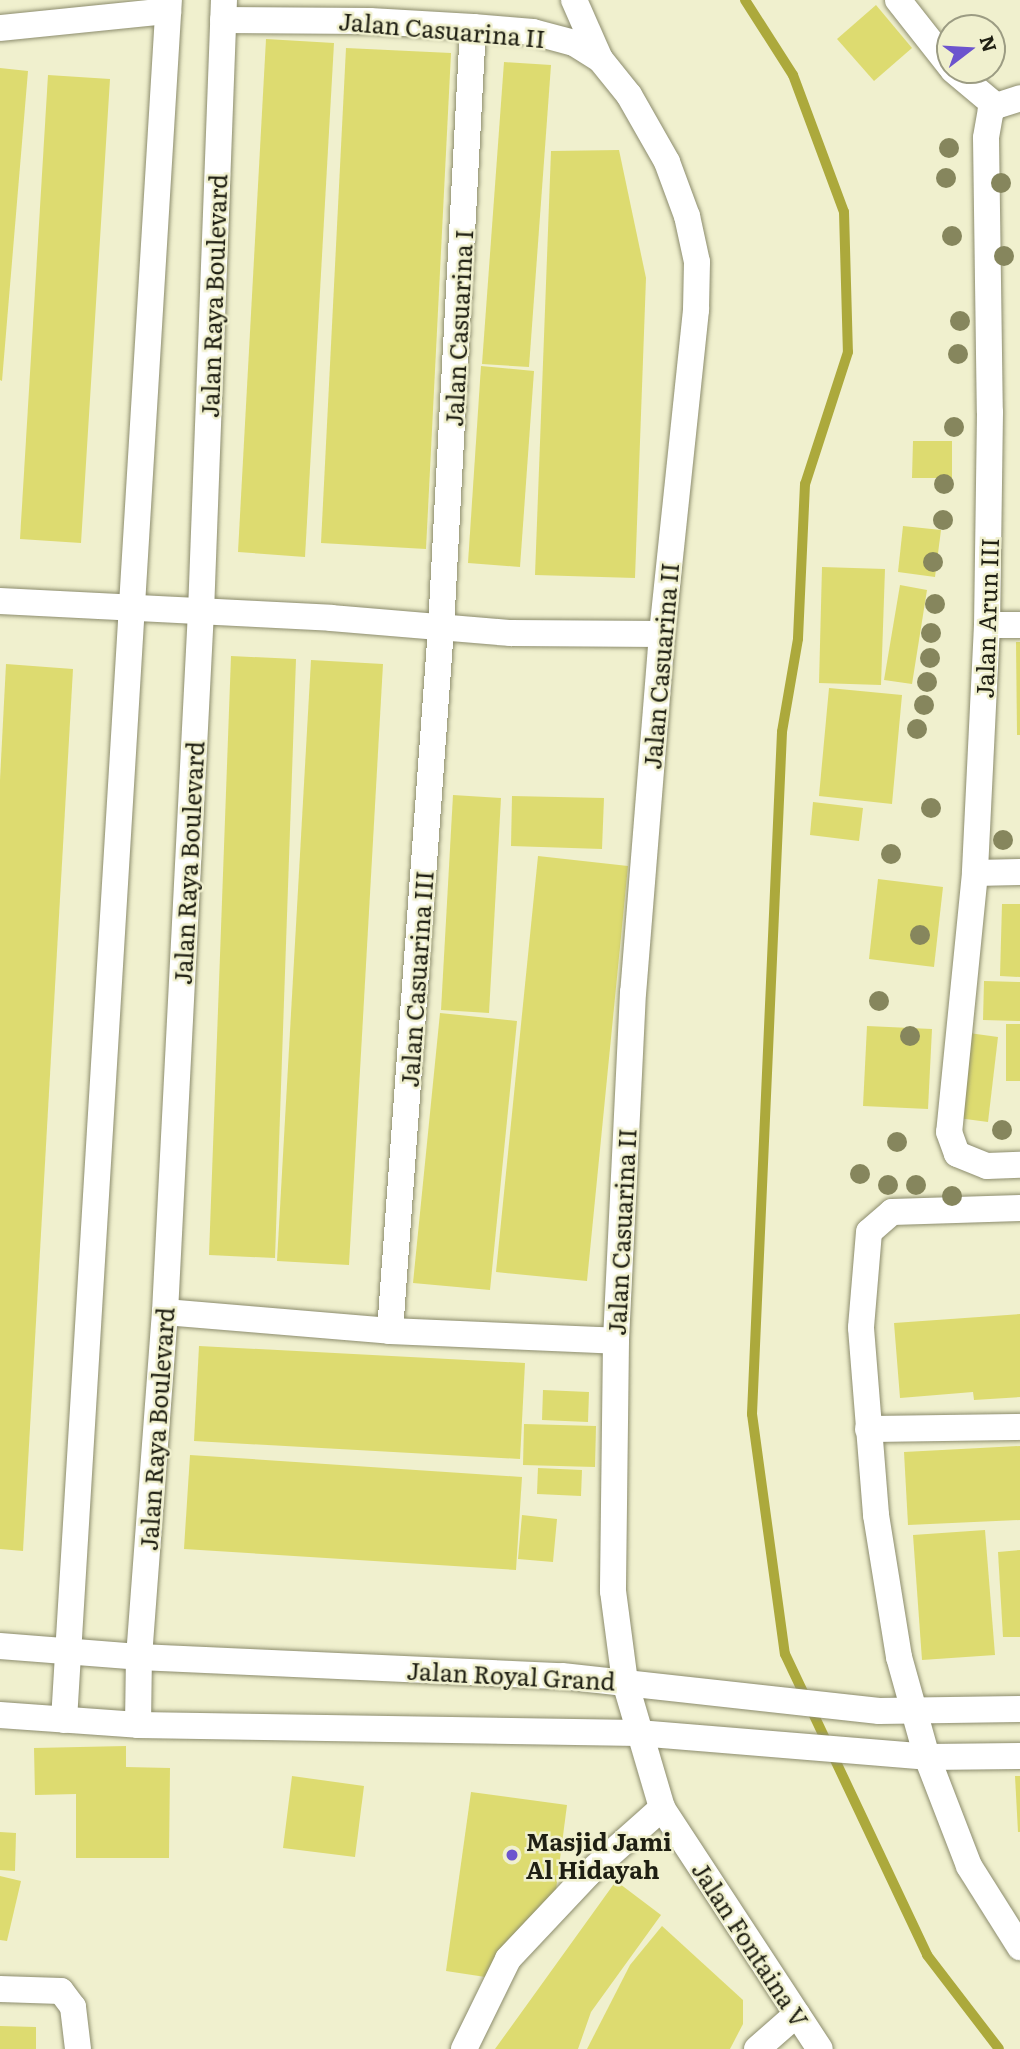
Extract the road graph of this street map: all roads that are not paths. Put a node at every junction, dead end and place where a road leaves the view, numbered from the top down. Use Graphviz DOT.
graph roads {
  1 [pos="574,0"];
  2 [pos="898,0"];
  3 [pos="169,5"];
  4 [pos="224,10"];
  5 [pos="473,27"];
  6 [pos="0,29"];
  7 [pos="936,48"];
  8 [pos="600,59"];
  9 [pos="978,84"];
  10 [pos="1008,102"];
  11 [pos="0,601"];
  12 [pos="132,609"];
  13 [pos="201,612"];
  14 [pos="987,625"];
  15 [pos="1020,625"];
  16 [pos="442,628"];
  17 [pos="662,634"];
  18 [pos="1020,872"];
  19 [pos="975,873"];
  20 [pos="1020,1165"];
  21 [pos="1020,1209"];
  22 [pos="165,1312"];
  23 [pos="390,1331"];
  24 [pos="616,1341"];
  25 [pos="1020,1427"];
  26 [pos="868,1429"];
  27 [pos="0,1646"];
  28 [pos="67,1652"];
  29 [pos="139,1657"];
  30 [pos="625,1682"];
  31 [pos="1020,1709"];
  32 [pos="914,1711"];
  33 [pos="0,1715"];
  34 [pos="64,1720"];
  35 [pos="138,1725"];
  36 [pos="639,1733"];
  37 [pos="1020,1756"];
  38 [pos="927,1757"];
  39 [pos="662,1808"];
  40 [pos="1020,1947"];
  41 [pos="0,1989"];
  42 [pos="797,2014"];
  43 [pos="85,2048"];
  44 [pos="464,2049"];
  45 [pos="757,2049"];
  46 [pos="820,2049"];
  1 -- 8 [label="street"];
  2 -- 7 [label="street"];
  3 -- 6 [label="street"];
  3 -- 12 [label="street"];
  4 -- 5 [label="street, Jalan Casuarina II"];
  4 -- 13 [label="street, Jalan Raya Boulevard"];
  5 -- 8 [label="street, Jalan Casuarina II"];
  5 -- 16 [label="street, Jalan Casuarina I"];
  8 -- 17 [label="street, Jalan Casuarina II"];
  9 -- 10 [label="street"];
  10 -- 14 [label="street, Jalan Arun III"];
  11 -- 12 [label="street"];
  12 -- 13 [label="street"];
  12 -- 28 [label="street"];
  13 -- 16 [label="street"];
  13 -- 22 [label="street, Jalan Raya Boulevard"];
  14 -- 15 [label="street"];
  14 -- 19 [label="street, Jalan Arun III"];
  16 -- 17 [label="street"];
  16 -- 23 [label="street, Jalan Casuarina III"];
  17 -- 24 [label="street, Jalan Casuarina II"];
  18 -- 19 [label="street"];
  19 -- 20 [label="street, Jalan Arun III"];
  21 -- 26 [label="street"];
  22 -- 23 [label="street"];
  22 -- 29 [label="street, Jalan Raya Boulevard"];
  23 -- 24 [label="street"];
  24 -- 30 [label="street, Jalan Casuarina II"];
  25 -- 26 [label="street"];
  26 -- 32 [label="street"];
  27 -- 28 [label="street, Jalan Royal Grand"];
  28 -- 29 [label="street, Jalan Royal Grand"];
  28 -- 34 [label="street"];
  29 -- 30 [label="street, Jalan Royal Grand"];
  29 -- 35 [label="street, Jalan Raya Boulevard"];
  30 -- 32 [label="street, Jalan Royal Grand"];
  30 -- 36 [label="street, Jalan Fontaina V"];
  31 -- 32 [label="street, Jalan Royal Grand"];
  32 -- 38 [label="street"];
  33 -- 34 [label="street"];
  34 -- 35 [label="street"];
  35 -- 36 [label="street"];
  36 -- 38 [label="street"];
  36 -- 39 [label="street, Jalan Fontaina V"];
  37 -- 38 [label="street"];
  38 -- 40 [label="street"];
  39 -- 42 [label="street, Jalan Fontaina V"];
  39 -- 44 [label="street"];
  41 -- 43 [label="street"];
  42 -- 45 [label="street"];
  42 -- 46 [label="street, Jalan Fontaina V"];
}
